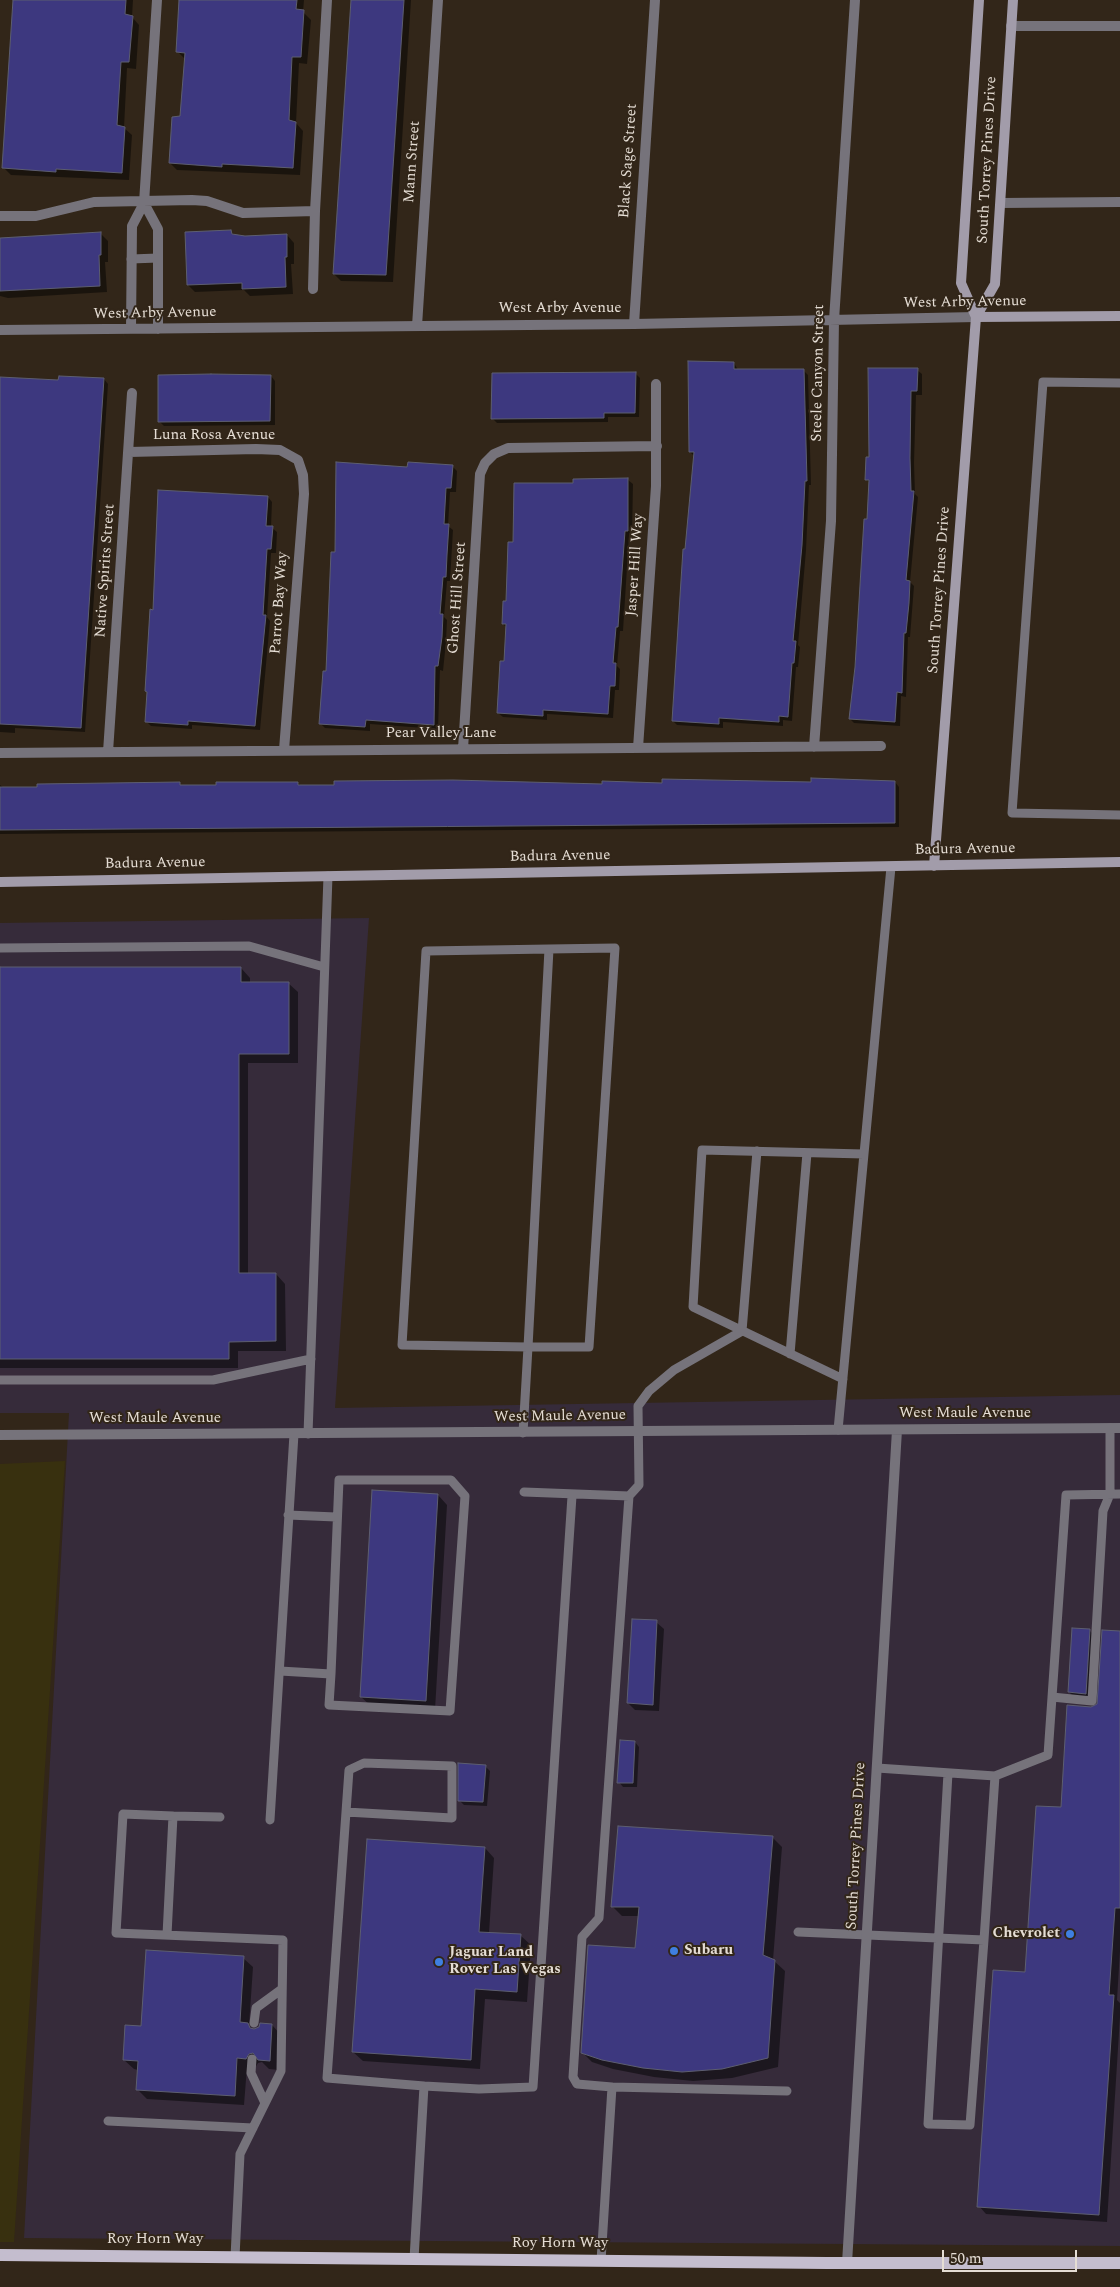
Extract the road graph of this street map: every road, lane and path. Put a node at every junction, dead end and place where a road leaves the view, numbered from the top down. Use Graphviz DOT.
graph roads {
  1 [pos="157,0"];
  2 [pos="328,0"];
  3 [pos="438,0"];
  4 [pos="655,0"];
  5 [pos="855,0"];
  6 [pos="979,0"];
  7 [pos="1013,0"];
  8 [pos="1011,26"];
  9 [pos="1120,26"];
  10 [pos="1120,202"];
  11 [pos="144,203"];
  12 [pos="1000,203"];
  13 [pos="315,211"];
  14 [pos="0,216"];
  15 [pos="158,258"];
  16 [pos="132,259"];
  17 [pos="313,289"];
  18 [pos="1120,316"];
  19 [pos="976,318"];
  20 [pos="834,320"];
  21 [pos="634,324"];
  22 [pos="417,326"];
  23 [pos="131,329"];
  24 [pos="158,329"];
  25 [pos="0,330"];
  26 [pos="656,384"];
  27 [pos="1120,384"];
  28 [pos="132,393"];
  29 [pos="657,446"];
  30 [pos="129,452"];
  31 [pos="298,460"];
  32 [pos="881,746"];
  33 [pos="814,747"];
  34 [pos="638,748"];
  35 [pos="463,749"];
  36 [pos="284,750"];
  37 [pos="108,752"];
  38 [pos="0,753"];
  39 [pos="1120,814"];
  40 [pos="1120,862"];
  41 [pos="891,866"];
  42 [pos="934,866"];
  43 [pos="328,876"];
  44 [pos="0,882"];
  45 [pos="0,948"];
  46 [pos="550,949"];
  47 [pos="324,967"];
  48 [pos="757,1151"];
  49 [pos="806,1152"];
  50 [pos="864,1154"];
  51 [pos="742,1331"];
  52 [pos="528,1347"];
  53 [pos="790,1354"];
  54 [pos="311,1359"];
  55 [pos="843,1379"];
  56 [pos="0,1380"];
  57 [pos="1115,1428"];
  58 [pos="838,1430"];
  59 [pos="897,1430"];
  60 [pos="639,1431"];
  61 [pos="523,1433"];
  62 [pos="294,1434"];
  63 [pos="308,1434"];
  64 [pos="0,1435"];
  65 [pos="524,1492"];
  66 [pos="1110,1494"];
  67 [pos="1120,1494"];
  68 [pos="572,1496"];
  69 [pos="629,1496"];
  70 [pos="288,1515"];
  71 [pos="336,1517"];
  72 [pos="280,1671"];
  73 [pos="331,1674"];
  74 [pos="1052,1697"];
  75 [pos="877,1768"];
  76 [pos="948,1773"];
  77 [pos="996,1776"];
  78 [pos="346,1812"];
  79 [pos="173,1816"];
  80 [pos="220,1818"];
  81 [pos="270,1820"];
  82 [pos="798,1932"];
  83 [pos="867,1934"];
  84 [pos="167,1935"];
  85 [pos="939,1938"];
  86 [pos="984,1940"];
  87 [pos="282,1989"];
  88 [pos="254,2023"];
  89 [pos="252,2059"];
  90 [pos="424,2086"];
  91 [pos="612,2087"];
  92 [pos="787,2091"];
  93 [pos="265,2103"];
  94 [pos="108,2121"];
  95 [pos="253,2128"];
  96 [pos="0,2256"];
  97 [pos="235,2257"];
  98 [pos="414,2260"];
  99 [pos="601,2260"];
  100 [pos="847,2263"];
  101 [pos="1120,2263"];
  1 -- 11 [label="street"];
  2 -- 13 [label="street"];
  3 -- 22 [label="street, Mann Street"];
  4 -- 21 [label="street, Black Sage Street"];
  5 -- 20 [label="street, Steele Canyon Street"];
  6 -- 19 [label="street, South Torrey Pines Drive"];
  7 -- 8 [label="street, South Torrey Pines Drive"];
  8 -- 9 [label="street"];
  8 -- 12 [label="street, South Torrey Pines Drive"];
  10 -- 12 [label="street"];
  11 -- 13 [label="street"];
  11 -- 14 [label="street"];
  11 -- 15 [label="street"];
  11 -- 16 [label="street"];
  12 -- 19 [label="street, South Torrey Pines Drive"];
  13 -- 17 [label="street"];
  15 -- 16 [label="lane"];
  15 -- 24 [label="street"];
  16 -- 23 [label="street"];
  18 -- 19 [label="street, West Arby Avenue"];
  19 -- 20 [label="street, West Arby Avenue"];
  19 -- 42 [label="street, South Torrey Pines Drive"];
  20 -- 21 [label="street, West Arby Avenue"];
  20 -- 33 [label="street, Steele Canyon Street"];
  21 -- 22 [label="street, West Arby Avenue"];
  22 -- 24 [label="street, West Arby Avenue"];
  23 -- 24 [label="street, West Arby Avenue"];
  23 -- 25 [label="street, West Arby Avenue"];
  26 -- 29 [label="street, Jasper Hill Way"];
  27 -- 39 [label="lane"];
  28 -- 30 [label="street, Native Spirits Street"];
  29 -- 34 [label="street, Jasper Hill Way"];
  29 -- 35 [label="street, Ghost Hill Street"];
  30 -- 31 [label="street, Luna Rosa Avenue"];
  30 -- 37 [label="street, Native Spirits Street"];
  31 -- 36 [label="street, Parrot Bay Way"];
  32 -- 33 [label="street, Pear Valley Lane"];
  33 -- 34 [label="street, Pear Valley Lane"];
  34 -- 35 [label="street, Pear Valley Lane"];
  35 -- 36 [label="street, Pear Valley Lane"];
  36 -- 37 [label="street, Pear Valley Lane"];
  37 -- 38 [label="street, Pear Valley Lane"];
  40 -- 42 [label="street, Badura Avenue"];
  41 -- 42 [label="street, Badura Avenue"];
  41 -- 43 [label="street, Badura Avenue"];
  41 -- 50 [label="lane"];
  43 -- 44 [label="street, Badura Avenue"];
  43 -- 47 [label="lane"];
  45 -- 47 [label="lane"];
  46 -- 52 [label="lane"];
  46 -- 52 [label="lane"];
  46 -- 52 [label="lane"];
  47 -- 54 [label="lane"];
  48 -- 49 [label="lane"];
  48 -- 51 [label="lane"];
  48 -- 51 [label="lane"];
  49 -- 50 [label="lane"];
  49 -- 53 [label="lane"];
  50 -- 55 [label="lane"];
  51 -- 53 [label="lane"];
  51 -- 60 [label="lane"];
  52 -- 61 [label="lane"];
  53 -- 55 [label="lane"];
  54 -- 56 [label="lane"];
  54 -- 63 [label="lane"];
  55 -- 58 [label="lane"];
  57 -- 59 [label="street, West Maule Avenue"];
  57 -- 66 [label="lane"];
  58 -- 59 [label="street, West Maule Avenue"];
  58 -- 60 [label="street, West Maule Avenue"];
  59 -- 75 [label="street, South Torrey Pines Drive"];
  60 -- 61 [label="street, West Maule Avenue"];
  60 -- 69 [label="lane"];
  61 -- 63 [label="street, West Maule Avenue"];
  62 -- 63 [label="street, West Maule Avenue"];
  62 -- 64 [label="street, West Maule Avenue"];
  62 -- 70 [label="lane"];
  65 -- 68 [label="lane"];
  66 -- 67 [label="lane"];
  66 -- 74 [label="lane"];
  66 -- 74 [label="lane"];
  68 -- 69 [label="lane"];
  68 -- 90 [label="lane"];
  69 -- 91 [label="lane"];
  70 -- 71 [label="lane"];
  70 -- 72 [label="lane"];
  71 -- 73 [label="lane"];
  71 -- 73 [label="lane"];
  72 -- 73 [label="lane"];
  72 -- 81 [label="lane"];
  74 -- 77 [label="lane"];
  75 -- 76 [label="lane"];
  75 -- 83 [label="street, South Torrey Pines Drive"];
  76 -- 77 [label="lane"];
  76 -- 85 [label="lane"];
  77 -- 86 [label="lane"];
  78 -- 78 [label="lane"];
  78 -- 90 [label="lane"];
  79 -- 80 [label="lane"];
  79 -- 84 [label="lane"];
  79 -- 84 [label="lane"];
  82 -- 83 [label="lane"];
  83 -- 85 [label="lane"];
  83 -- 100 [label="street, South Torrey Pines Drive"];
  84 -- 87 [label="lane"];
  85 -- 86 [label="lane"];
  85 -- 86 [label="lane"];
  87 -- 88 [label="lane"];
  87 -- 93 [label="lane"];
  89 -- 93 [label="lane"];
  90 -- 98 [label="lane"];
  91 -- 92 [label="lane"];
  91 -- 99 [label="lane"];
  93 -- 95 [label="lane"];
  94 -- 95 [label="lane"];
  95 -- 97 [label="lane"];
  96 -- 97 [label="main road, Roy Horn Way"];
  97 -- 98 [label="main road, Roy Horn Way"];
  98 -- 99 [label="main road, Roy Horn Way"];
  99 -- 100 [label="main road, Roy Horn Way"];
  100 -- 101 [label="main road, Roy Horn Way"];
}
